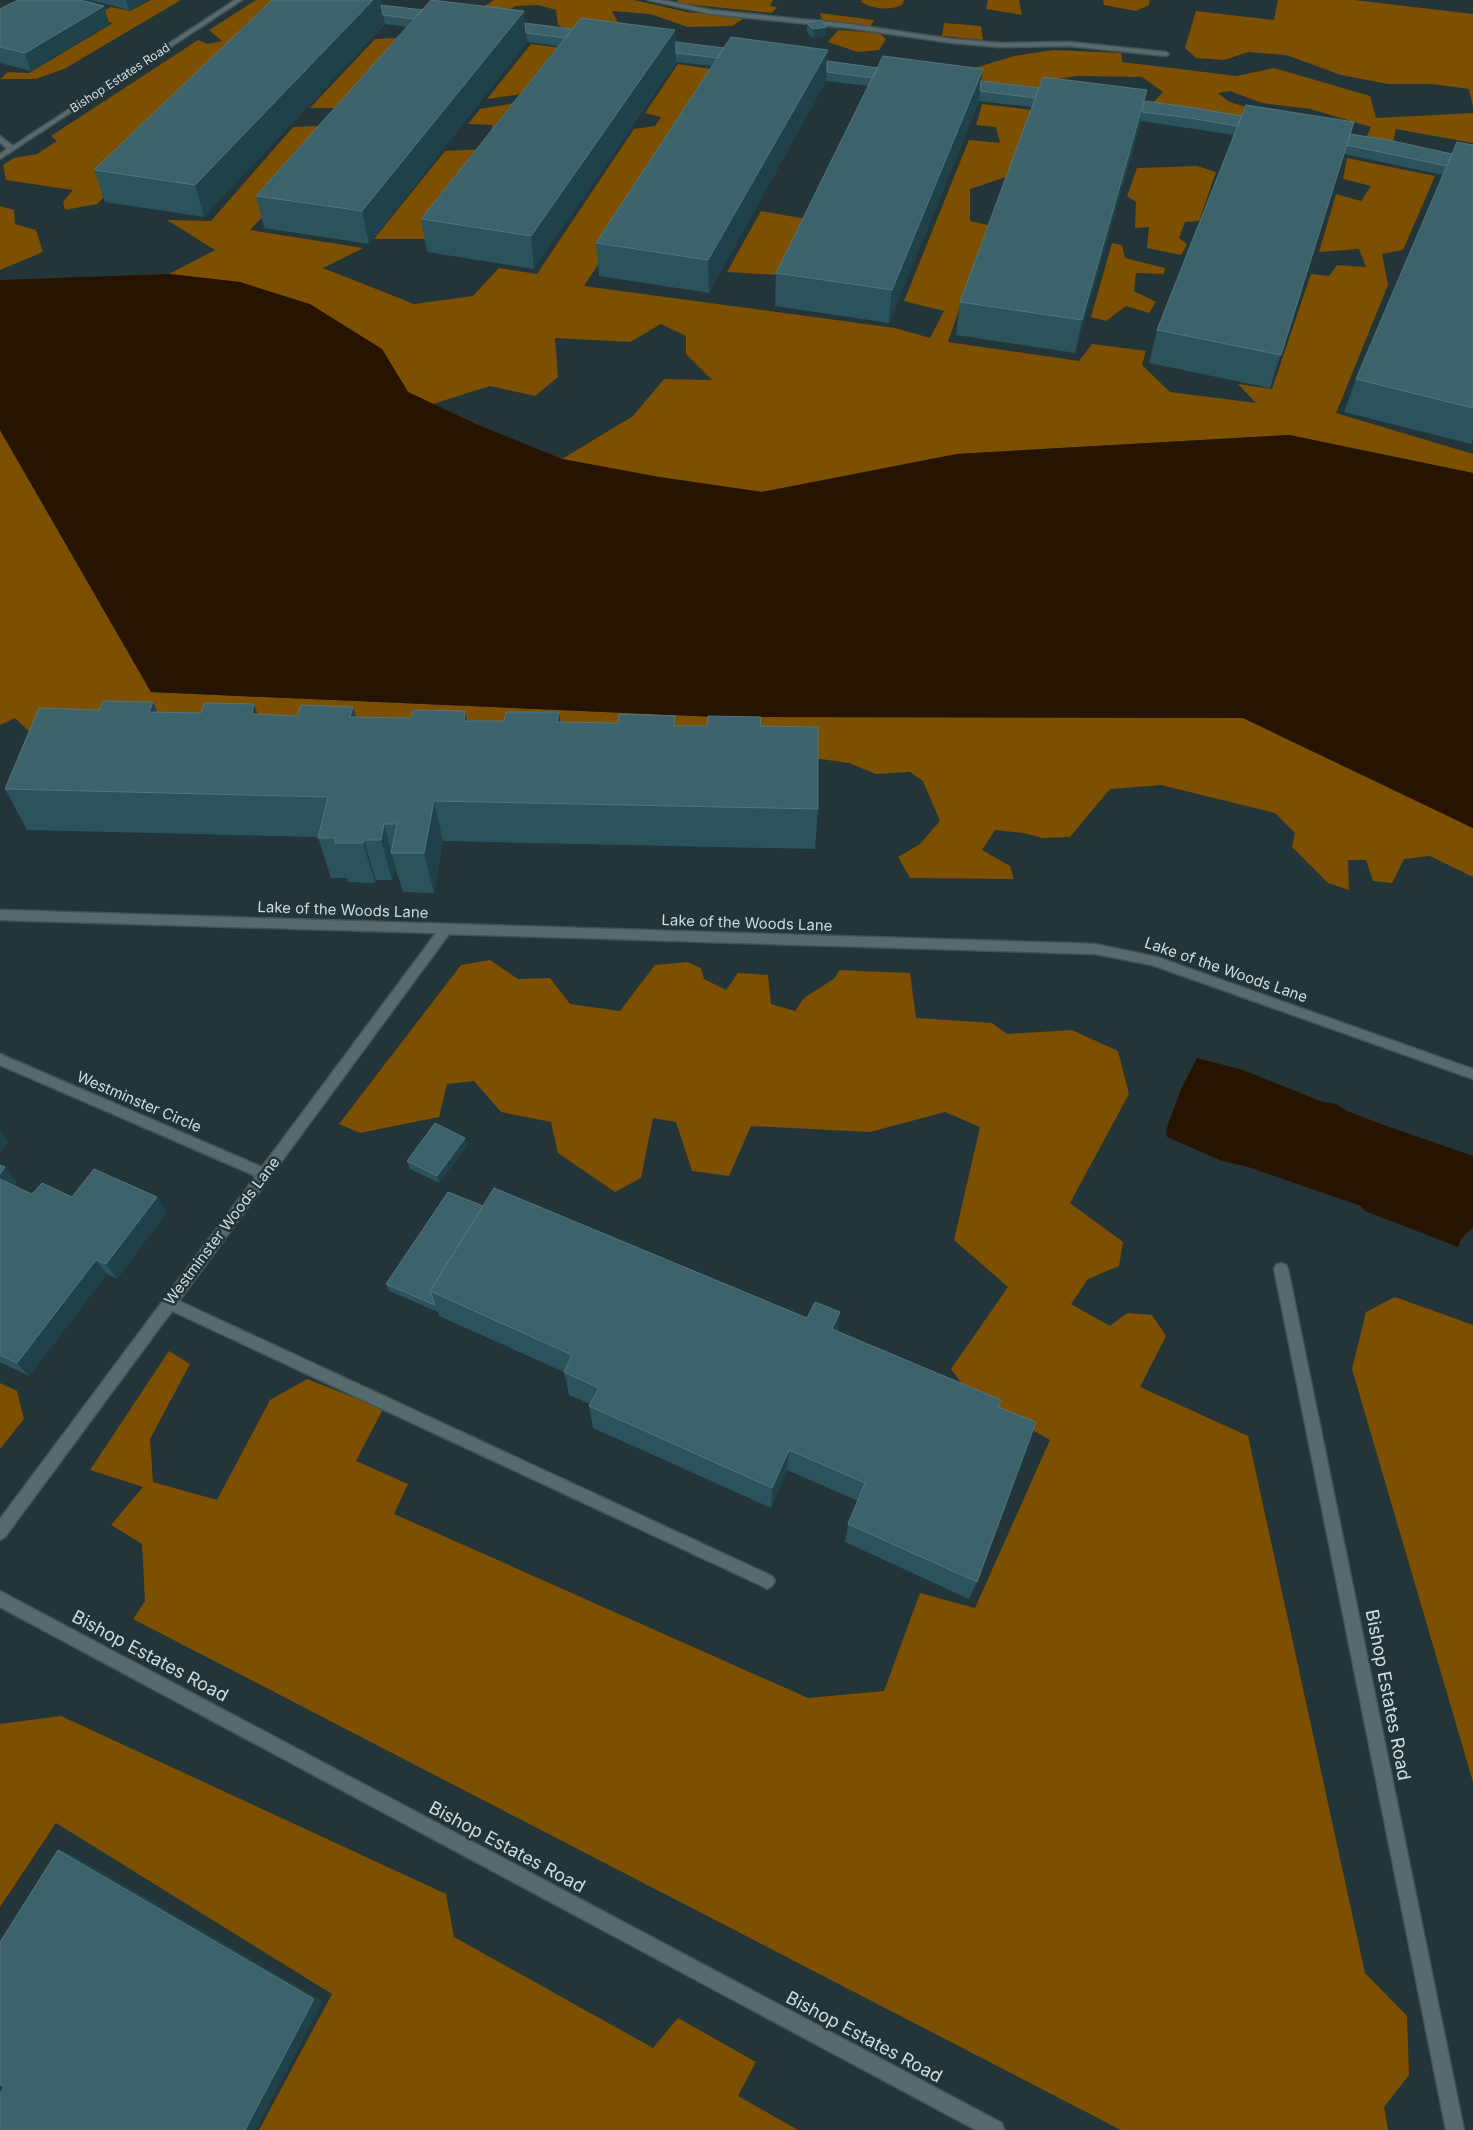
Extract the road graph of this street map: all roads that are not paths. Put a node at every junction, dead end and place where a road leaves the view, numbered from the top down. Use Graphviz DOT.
graph roads {
  1 [pos="239,0"];
  2 [pos="651,0"];
  3 [pos="1166,54"];
  4 [pos="0,138"];
  5 [pos="0,148"];
  6 [pos="12,149"];
  7 [pos="0,157"];
  8 [pos="0,915"];
  9 [pos="445,930"];
  10 [pos="0,1059"];
  11 [pos="1473,1074"];
  12 [pos="265,1174"];
  13 [pos="1282,1269"];
  14 [pos="169,1303"];
  15 [pos="0,1532"];
  16 [pos="767,1581"];
  17 [pos="0,1599"];
  18 [pos="995,2130"];
  19 [pos="1455,2130"];
  1 -- 6 [label="street, Bishop Estates Road"];
  2 -- 3 [label="street"];
  4 -- 6 [label="street"];
  5 -- 6 [label="street"];
  6 -- 7 [label="street, Bishop Estates Road"];
  8 -- 9 [label="street, Lake of the Woods Lane"];
  9 -- 11 [label="street, Lake of the Woods Lane"];
  9 -- 12 [label="street, Westminster Woods Lane"];
  10 -- 12 [label="street, Westminster Circle"];
  12 -- 14 [label="street, Westminster Woods Lane"];
  13 -- 19 [label="street, Bishop Estates Road"];
  14 -- 15 [label="street, Westminster Woods Lane"];
  14 -- 16 [label="street"];
  17 -- 18 [label="street, Bishop Estates Road"];
}
